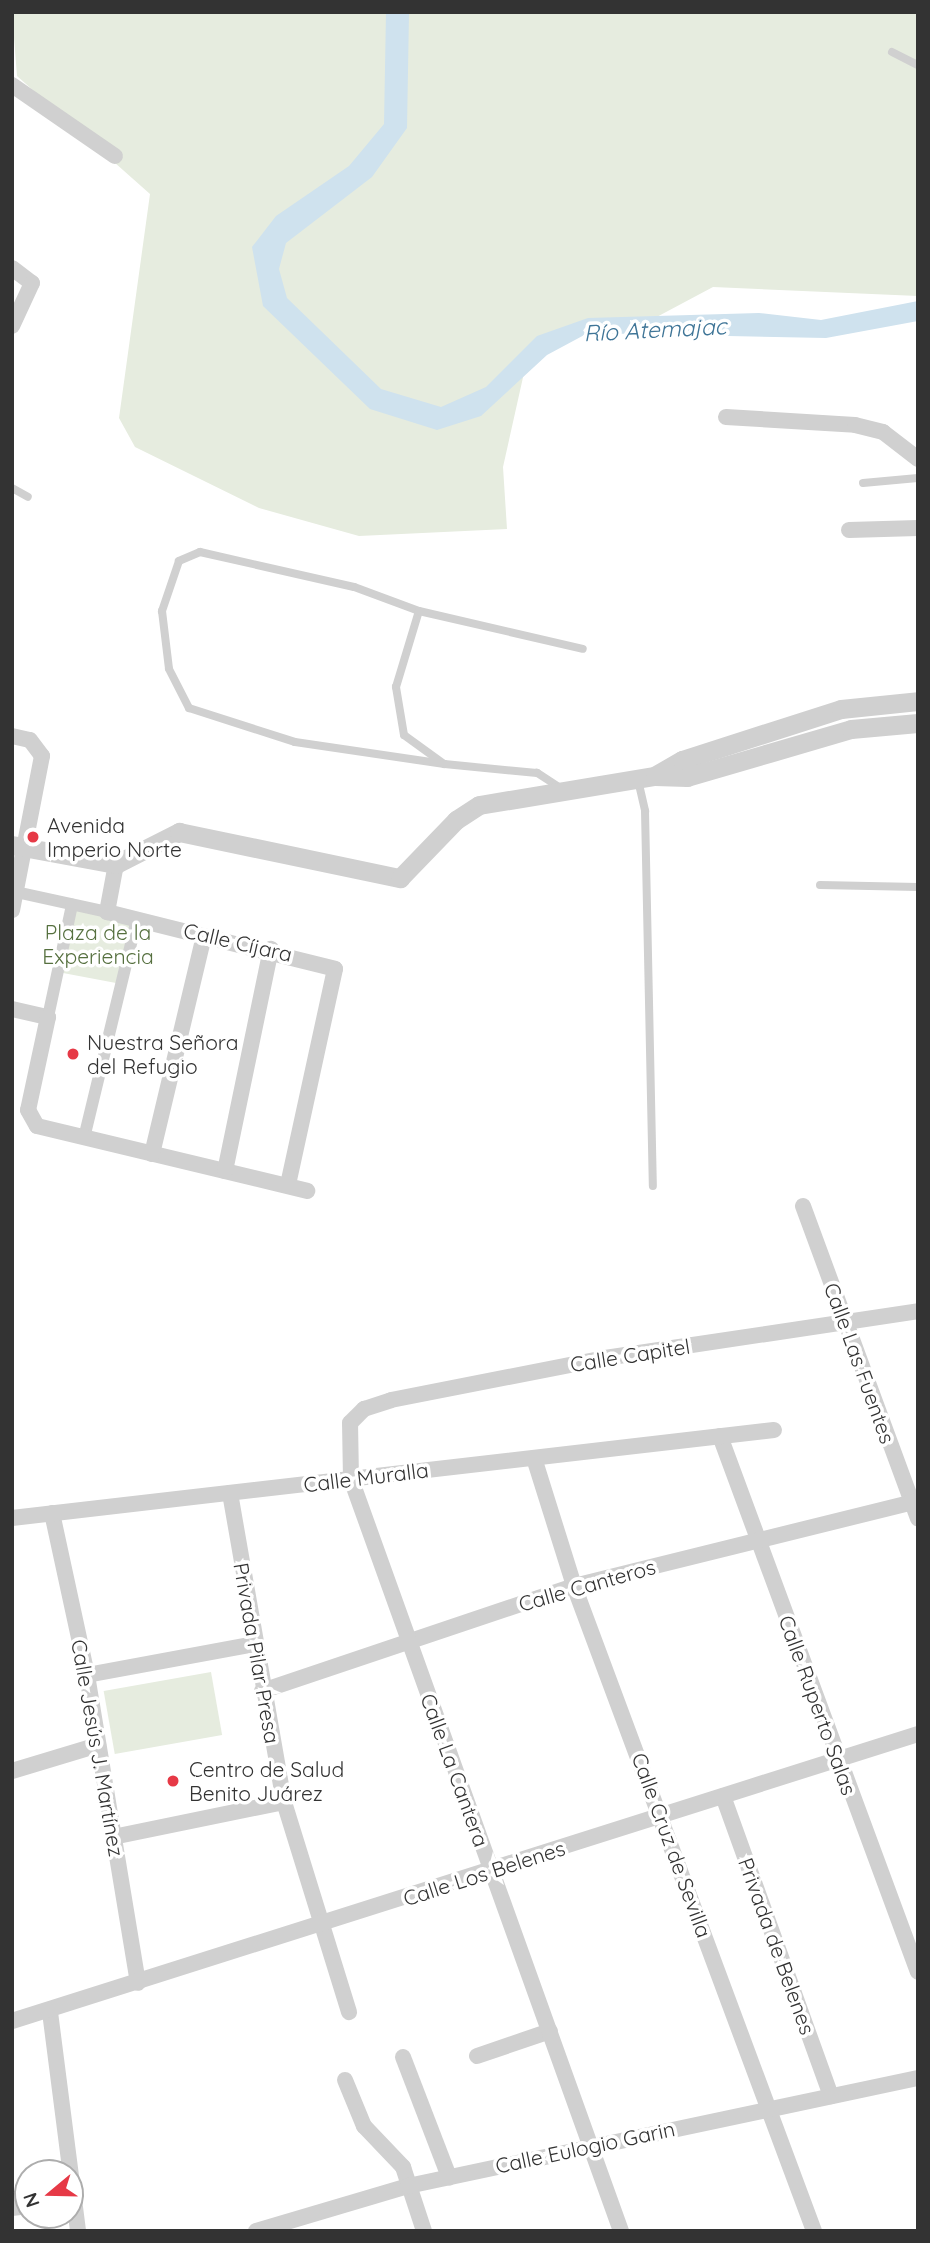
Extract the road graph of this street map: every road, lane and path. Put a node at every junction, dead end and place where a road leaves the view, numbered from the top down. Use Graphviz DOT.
graph roads {
  1 [pos="892,52"];
  2 [pos="918,65"];
  3 [pos="12,85"];
  4 [pos="115,156"];
  5 [pos="12,268"];
  6 [pos="12,326"];
  7 [pos="726,416"];
  8 [pos="918,459"];
  9 [pos="918,478"];
  10 [pos="863,483"];
  11 [pos="12,488"];
  12 [pos="28,497"];
  13 [pos="918,528"];
  14 [pos="849,530"];
  15 [pos="419,611"];
  16 [pos="583,649"];
  17 [pos="918,701"];
  18 [pos="918,723"];
  19 [pos="12,736"];
  20 [pos="444,764"];
  21 [pos="647,778"];
  22 [pos="562,789"];
  23 [pos="19,847"];
  24 [pos="116,864"];
  25 [pos="820,885"];
  26 [pos="918,887"];
  27 [pos="16,892"];
  28 [pos="72,905"];
  29 [pos="12,910"];
  30 [pos="107,912"];
  31 [pos="137,919"];
  32 [pos="204,936"];
  33 [pos="271,949"];
  34 [pos="12,1009"];
  35 [pos="48,1017"];
  36 [pos="84,1139"];
  37 [pos="152,1154"];
  38 [pos="225,1171"];
  39 [pos="288,1185"];
  40 [pos="653,1186"];
  41 [pos="307,1191"];
  42 [pos="803,1206"];
  43 [pos="918,1311"];
  44 [pos="845,1322"];
  45 [pos="350,1423"];
  46 [pos="774,1430"];
  47 [pos="720,1436"];
  48 [pos="534,1458"];
  49 [pos="351,1479"];
  50 [pos="230,1493"];
  51 [pos="914,1501"];
  52 [pos="52,1513"];
  53 [pos="12,1518"];
  54 [pos="918,1519"];
  55 [pos="757,1540"];
  56 [pos="574,1586"];
  57 [pos="409,1641"];
  58 [pos="254,1644"];
  59 [pos="87,1675"];
  60 [pos="262,1691"];
  61 [pos="918,1734"];
  62 [pos="98,1745"];
  63 [pos="837,1759"];
  64 [pos="12,1771"];
  65 [pos="723,1796"];
  66 [pos="284,1802"];
  67 [pos="662,1816"];
  68 [pos="113,1837"];
  69 [pos="491,1871"];
  70 [pos="322,1925"];
  71 [pos="918,1972"];
  72 [pos="138,1983"];
  73 [pos="50,2012"];
  74 [pos="349,2012"];
  75 [pos="12,2021"];
  76 [pos="550,2031"];
  77 [pos="477,2056"];
  78 [pos="403,2057"];
  79 [pos="918,2078"];
  80 [pos="345,2080"];
  81 [pos="831,2096"];
  82 [pos="769,2107"];
  83 [pos="590,2146"];
  84 [pos="67,2159"];
  85 [pos="449,2177"];
  86 [pos="408,2186"];
  87 [pos="256,2231"];
  88 [pos="424,2231"];
  89 [pos="621,2231"];
  90 [pos="814,2231"];
  1 -- 2 [label="lane"];
  3 -- 4 [label="street"];
  5 -- 6 [label="street"];
  7 -- 8 [label="street"];
  9 -- 10 [label="lane"];
  11 -- 12 [label="lane"];
  13 -- 14 [label="street"];
  15 -- 16 [label="lane"];
  15 -- 20 [label="lane"];
  15 -- 20 [label="lane"];
  17 -- 21 [label="street"];
  18 -- 21 [label="street"];
  19 -- 23 [label="street"];
  20 -- 22 [label="lane"];
  21 -- 22 [label="street"];
  21 -- 40 [label="lane"];
  22 -- 24 [label="street"];
  23 -- 24 [label="street"];
  23 -- 27 [label="street"];
  24 -- 30 [label="street"];
  25 -- 26 [label="lane"];
  27 -- 28 [label="street, Calle Cíjara"];
  27 -- 29 [label="street"];
  28 -- 30 [label="street, Calle Cíjara"];
  28 -- 35 [label="street"];
  30 -- 31 [label="street, Calle Cíjara"];
  31 -- 32 [label="street, Calle Cíjara"];
  31 -- 36 [label="street"];
  32 -- 33 [label="street, Calle Cíjara"];
  32 -- 37 [label="street"];
  33 -- 38 [label="street"];
  33 -- 39 [label="street, Calle Cíjara"];
  34 -- 35 [label="street"];
  35 -- 36 [label="street"];
  36 -- 37 [label="street"];
  37 -- 38 [label="street"];
  38 -- 39 [label="street"];
  39 -- 41 [label="street"];
  42 -- 44 [label="street, Calle Las Fuentes"];
  43 -- 44 [label="street, Calle Capitel"];
  44 -- 45 [label="street, Calle Capitel"];
  44 -- 51 [label="street, Calle Las Fuentes"];
  45 -- 49 [label="street, Calle La Cantera"];
  46 -- 47 [label="street, Calle Muralla"];
  47 -- 48 [label="street, Calle Muralla"];
  47 -- 55 [label="street, Calle Ruperto Salas"];
  48 -- 49 [label="street, Calle Muralla"];
  48 -- 56 [label="street, Calle Cruz de Sevilla"];
  49 -- 50 [label="street, Calle Muralla"];
  49 -- 57 [label="street, Calle La Cantera"];
  50 -- 52 [label="street, Calle Muralla"];
  50 -- 58 [label="street, Privada Pilar Presa"];
  51 -- 54 [label="street, Calle Las Fuentes"];
  51 -- 55 [label="street, Calle Canteros"];
  52 -- 53 [label="street, Calle Muralla"];
  52 -- 59 [label="street, Calle Jesús J. Martínez"];
  55 -- 56 [label="street, Calle Canteros"];
  55 -- 63 [label="street, Calle Ruperto Salas"];
  56 -- 57 [label="street, Calle Canteros"];
  56 -- 67 [label="street, Calle Cruz de Sevilla"];
  57 -- 60 [label="street, Calle Canteros"];
  57 -- 69 [label="street, Calle La Cantera"];
  58 -- 59 [label="street"];
  58 -- 60 [label="street, Privada Pilar Presa"];
  59 -- 62 [label="street, Calle Jesús J. Martínez"];
  60 -- 66 [label="street, Privada Pilar Presa"];
  61 -- 63 [label="street, Calle Los Belenes"];
  62 -- 64 [label="street"];
  62 -- 68 [label="street, Calle Jesús J. Martínez"];
  63 -- 65 [label="street, Calle Los Belenes"];
  63 -- 71 [label="street, Calle Ruperto Salas"];
  65 -- 67 [label="street, Calle Los Belenes"];
  65 -- 81 [label="street, Privada de Belenes"];
  66 -- 68 [label="street"];
  66 -- 70 [label="street, Privada Pilar Presa"];
  67 -- 69 [label="street, Calle Los Belenes"];
  67 -- 82 [label="street, Calle Cruz de Sevilla"];
  68 -- 72 [label="street, Calle Jesús J. Martínez"];
  69 -- 70 [label="street, Calle Los Belenes"];
  69 -- 76 [label="street, Calle La Cantera"];
  70 -- 72 [label="street, Calle Los Belenes"];
  70 -- 74 [label="street, Privada Pilar Presa"];
  72 -- 73 [label="street, Calle Los Belenes"];
  73 -- 75 [label="street, Calle Los Belenes"];
  73 -- 84 [label="street"];
  76 -- 77 [label="street"];
  76 -- 83 [label="street, Calle La Cantera"];
  78 -- 85 [label="street"];
  79 -- 81 [label="street, Calle Eulogio Garin"];
  80 -- 86 [label="street"];
  81 -- 82 [label="street, Calle Eulogio Garin"];
  82 -- 83 [label="street, Calle Eulogio Garin"];
  82 -- 90 [label="street, Calle Cruz de Sevilla"];
  83 -- 85 [label="street, Calle Eulogio Garin"];
  83 -- 89 [label="street, Calle La Cantera"];
  85 -- 86 [label="street, Calle Eulogio Garin"];
  86 -- 87 [label="street, Calle Eulogio Garin"];
  86 -- 88 [label="street"];
}
